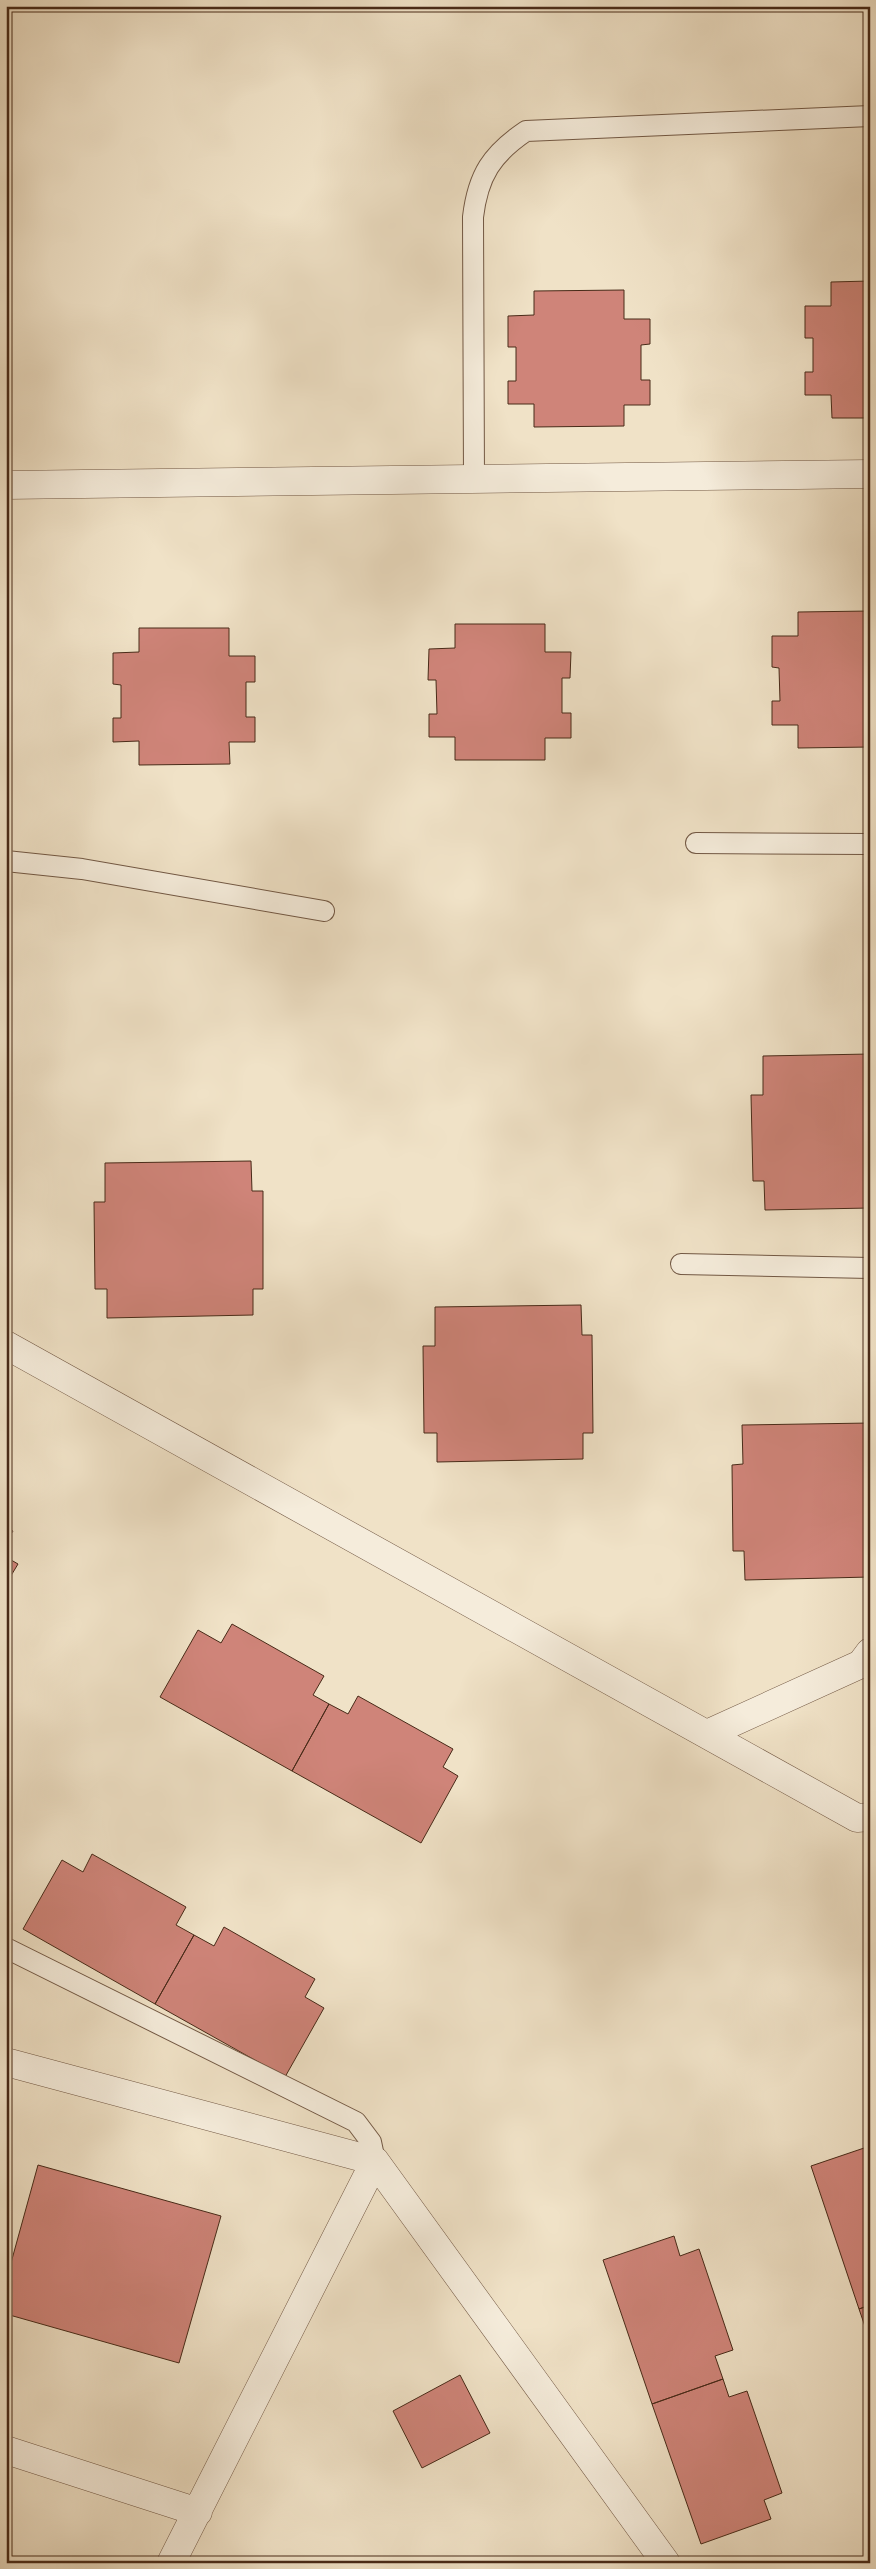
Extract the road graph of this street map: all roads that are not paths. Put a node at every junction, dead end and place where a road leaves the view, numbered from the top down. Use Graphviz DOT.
graph roads {
  1 [pos="870,116"];
  2 [pos="870,474"];
  3 [pos="474,479"];
  4 [pos="6,485"];
  5 [pos="696,843"];
  6 [pos="870,844"];
  7 [pos="6,861"];
  8 [pos="324,911"];
  9 [pos="681,1264"];
  10 [pos="870,1268"];
  11 [pos="6,1345"];
  12 [pos="870,1652"];
  13 [pos="707,1734"];
  14 [pos="870,1817"];
  15 [pos="6,1948"];
  16 [pos="6,2062"];
  17 [pos="376,2161"];
  18 [pos="6,2450"];
  19 [pos="198,2512"];
  20 [pos="171,2563"];
  21 [pos="666,2563"];
  1 -- 3 [label="lane"];
  2 -- 3 [label="street"];
  3 -- 4 [label="street"];
  5 -- 6 [label="lane"];
  7 -- 8 [label="lane"];
  9 -- 10 [label="lane"];
  11 -- 13 [label="street"];
  12 -- 13 [label="street"];
  13 -- 14 [label="street"];
  15 -- 17 [label="lane"];
  16 -- 17 [label="street"];
  17 -- 19 [label="street"];
  17 -- 21 [label="street"];
  18 -- 19 [label="street"];
  19 -- 20 [label="street"];
}
